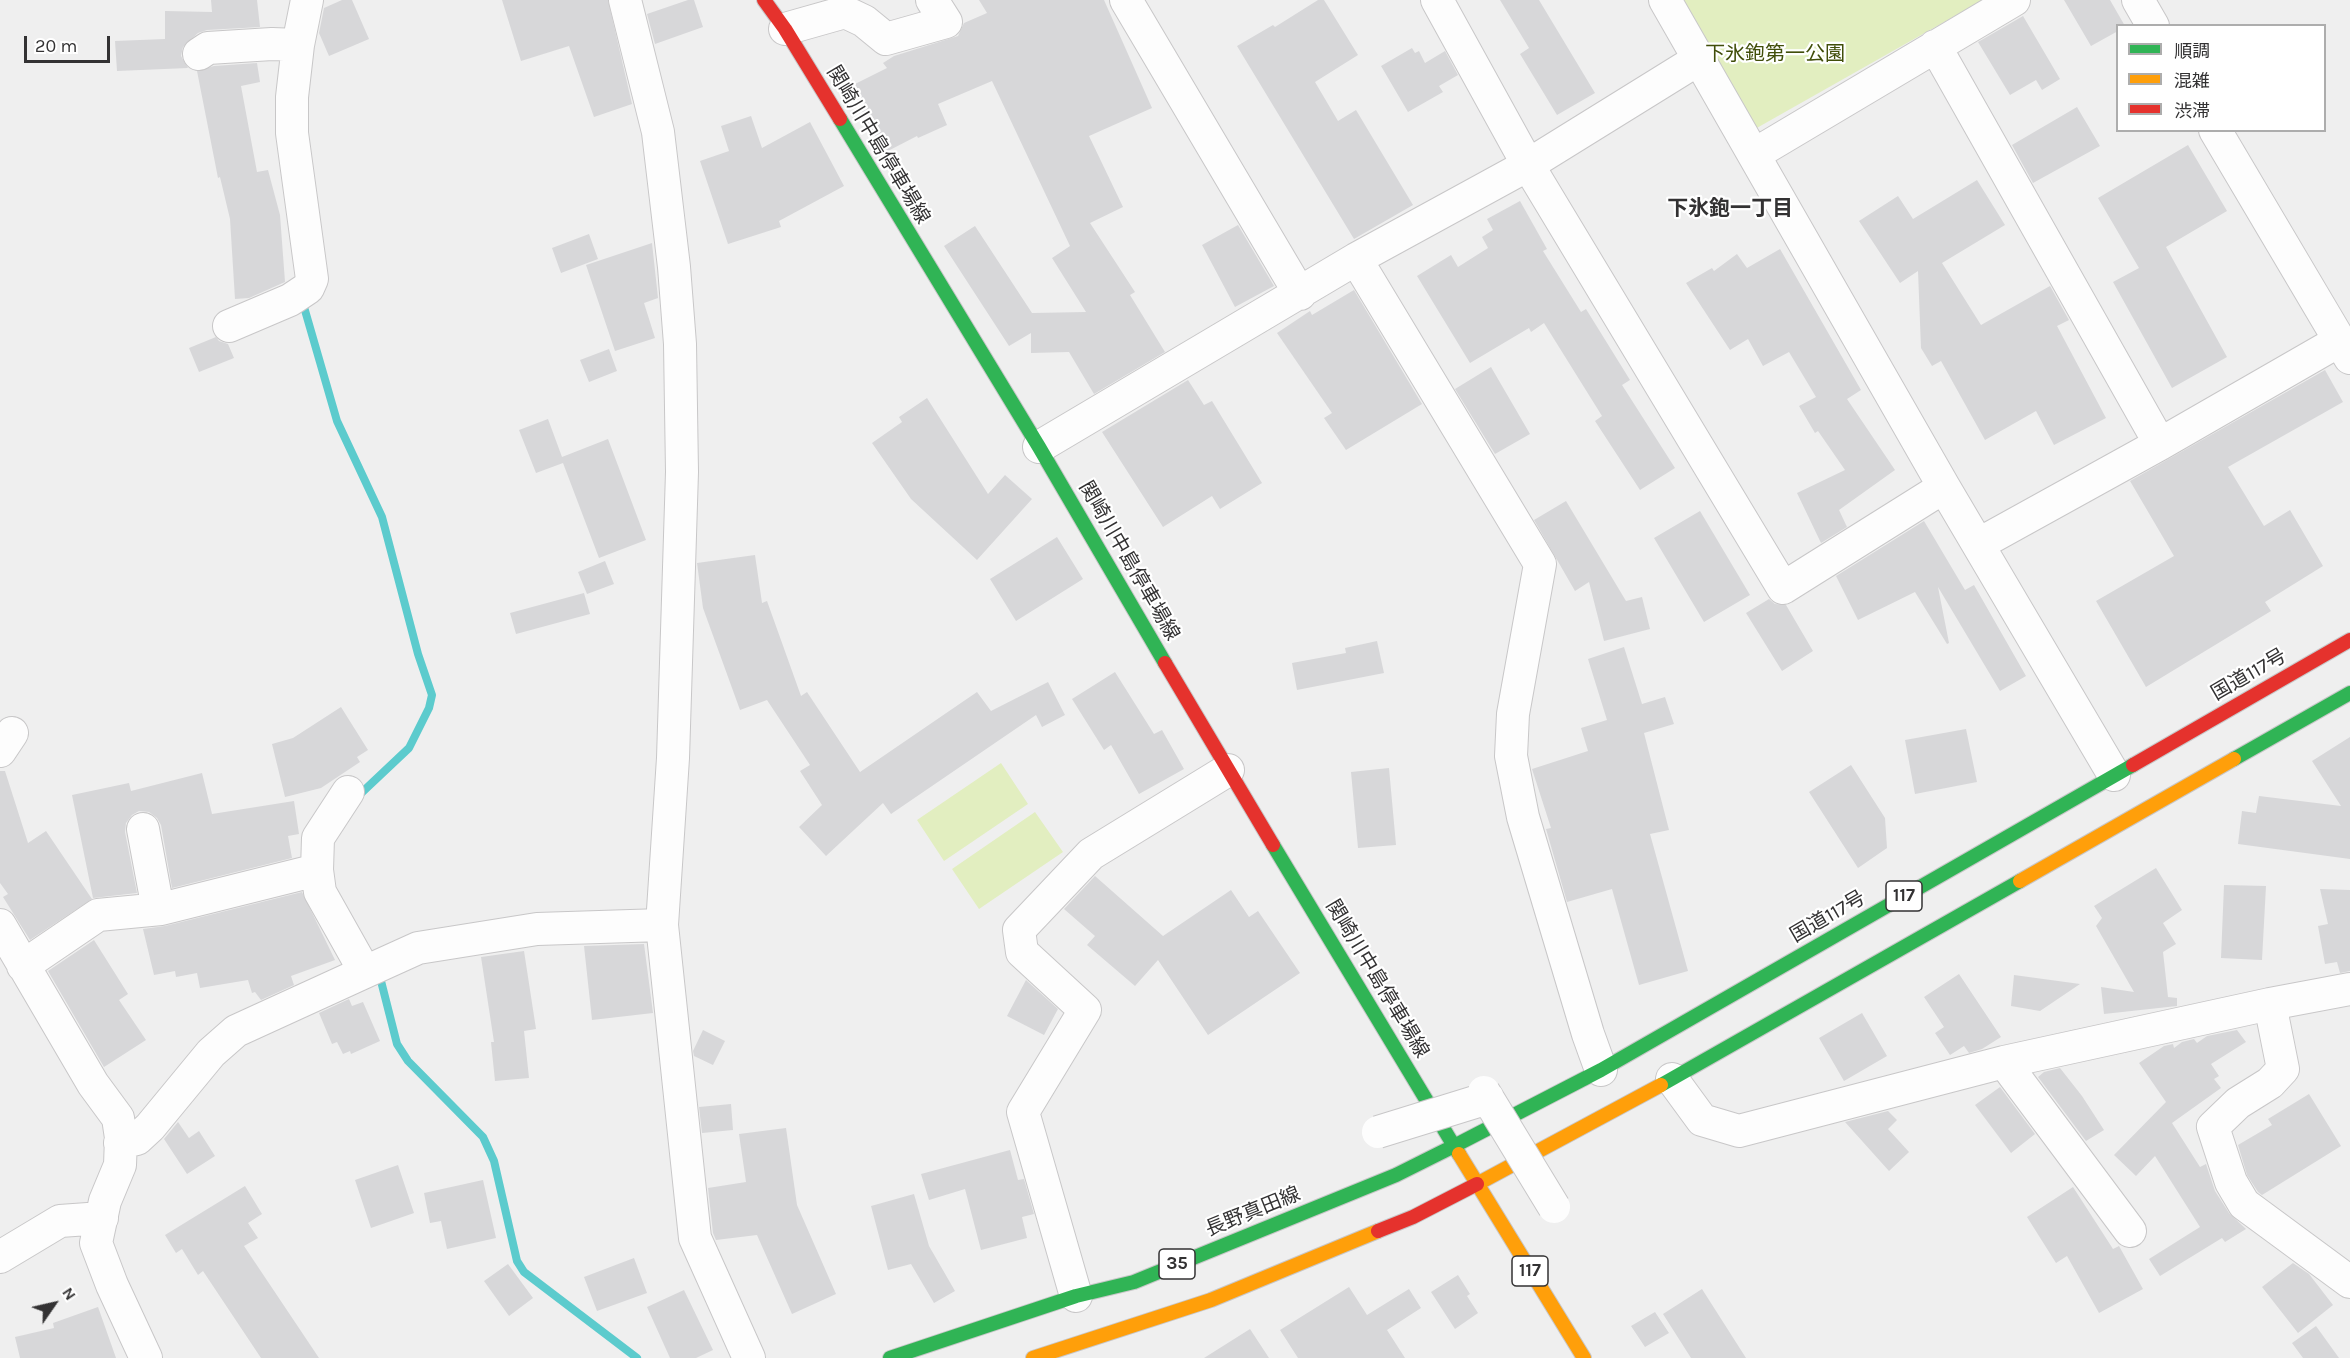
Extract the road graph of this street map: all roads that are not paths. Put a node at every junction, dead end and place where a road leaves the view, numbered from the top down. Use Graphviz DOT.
graph roads {
  1 [pos="307,0"];
  2 [pos="625,0"];
  3 [pos="764,0"];
  4 [pos="932,0"];
  5 [pos="1126,0"];
  6 [pos="1437,0"];
  7 [pos="1665,0"];
  8 [pos="2014,0"];
  9 [pos="2138,0"];
  10 [pos="2152,24"];
  11 [pos="785,29"];
  12 [pos="298,45"];
  13 [pos="1935,46"];
  14 [pos="199,54"];
  15 [pos="1699,59"];
  16 [pos="2216,132"];
  17 [pos="1755,154"];
  18 [pos="1528,165"];
  19 [pos="1356,259"];
  20 [pos="1300,294"];
  21 [pos="229,326"];
  22 [pos="2345,350"];
  23 [pos="2160,444"];
  24 [pos="1039,447"];
  25 [pos="1944,487"];
  26 [pos="1979,544"];
  27 [pos="2350,640"];
  28 [pos="2350,693"];
  29 [pos="1228,770"];
  30 [pos="2114,775"];
  31 [pos="348,792"];
  32 [pos="143,829"];
  33 [pos="317,870"];
  34 [pos="158,909"];
  35 [pos="662,925"];
  36 [pos="0,926"];
  37 [pos="23,966"];
  38 [pos="364,972"];
  39 [pos="2350,989"];
  40 [pos="2270,1004"];
  41 [pos="2004,1062"];
  42 [pos="1601,1070"];
  43 [pos="1672,1079"];
  44 [pos="1378,1132"];
  45 [pos="120,1143"];
  46 [pos="1454,1146"];
  47 [pos="1477,1185"];
  48 [pos="1554,1206"];
  49 [pos="102,1218"];
  50 [pos="2130,1231"];
  51 [pos="0,1257"];
  52 [pos="2350,1281"];
  53 [pos="1076,1296"];
  54 [pos="146,1358"];
  55 [pos="749,1358"];
  56 [pos="890,1358"];
  57 [pos="1032,1358"];
  58 [pos="1584,1358"];
  1 -- 12 [label="street"];
  2 -- 35 [label="street"];
  3 -- 11 [label="main road, 関崎川中島停車場線"];
  4 -- 11 [label="street"];
  5 -- 20 [label="street"];
  6 -- 18 [label="street"];
  7 -- 15 [label="street"];
  8 -- 13 [label="street"];
  9 -- 10 [label="street"];
  11 -- 24 [label="main road, 関崎川中島停車場線"];
  12 -- 14 [label="street"];
  12 -- 21 [label="street"];
  13 -- 17 [label="street"];
  13 -- 23 [label="street"];
  15 -- 17 [label="street"];
  15 -- 18 [label="street"];
  16 -- 22 [label="street"];
  17 -- 25 [label="street"];
  18 -- 19 [label="street"];
  18 -- 25 [label="street"];
  19 -- 20 [label="street"];
  19 -- 42 [label="street"];
  20 -- 24 [label="street"];
  22 -- 23 [label="street"];
  23 -- 26 [label="street"];
  24 -- 29 [label="main road, 関崎川中島停車場線"];
  25 -- 26 [label="street"];
  26 -- 30 [label="street"];
  27 -- 30 [label="main road, 国道117号 / 117"];
  28 -- 43 [label="main road, 117"];
  29 -- 46 [label="main road, 関崎川中島停車場線"];
  29 -- 53 [label="street"];
  30 -- 42 [label="main road, 国道117号 / 117"];
  31 -- 33 [label="street"];
  32 -- 34 [label="street"];
  33 -- 34 [label="street"];
  33 -- 38 [label="street"];
  34 -- 37 [label="street"];
  35 -- 38 [label="street"];
  35 -- 55 [label="street"];
  36 -- 37 [label="street"];
  37 -- 45 [label="street"];
  38 -- 45 [label="street"];
  39 -- 40 [label="street"];
  40 -- 41 [label="street"];
  40 -- 52 [label="street"];
  41 -- 43 [label="street"];
  41 -- 50 [label="street"];
  42 -- 46 [label="main road, 国道117号 / 117"];
  43 -- 47 [label="main road, 117"];
  44 -- 48 [label="street, bridge"];
  45 -- 49 [label="street"];
  46 -- 47 [label="main road, 117"];
  46 -- 53 [label="main road, 長野真田線 / 35"];
  47 -- 57 [label="main road, 35"];
  47 -- 58 [label="main road, 117"];
  49 -- 51 [label="street"];
  49 -- 54 [label="street"];
  53 -- 56 [label="main road, 長野真田線 / 35"];
}
